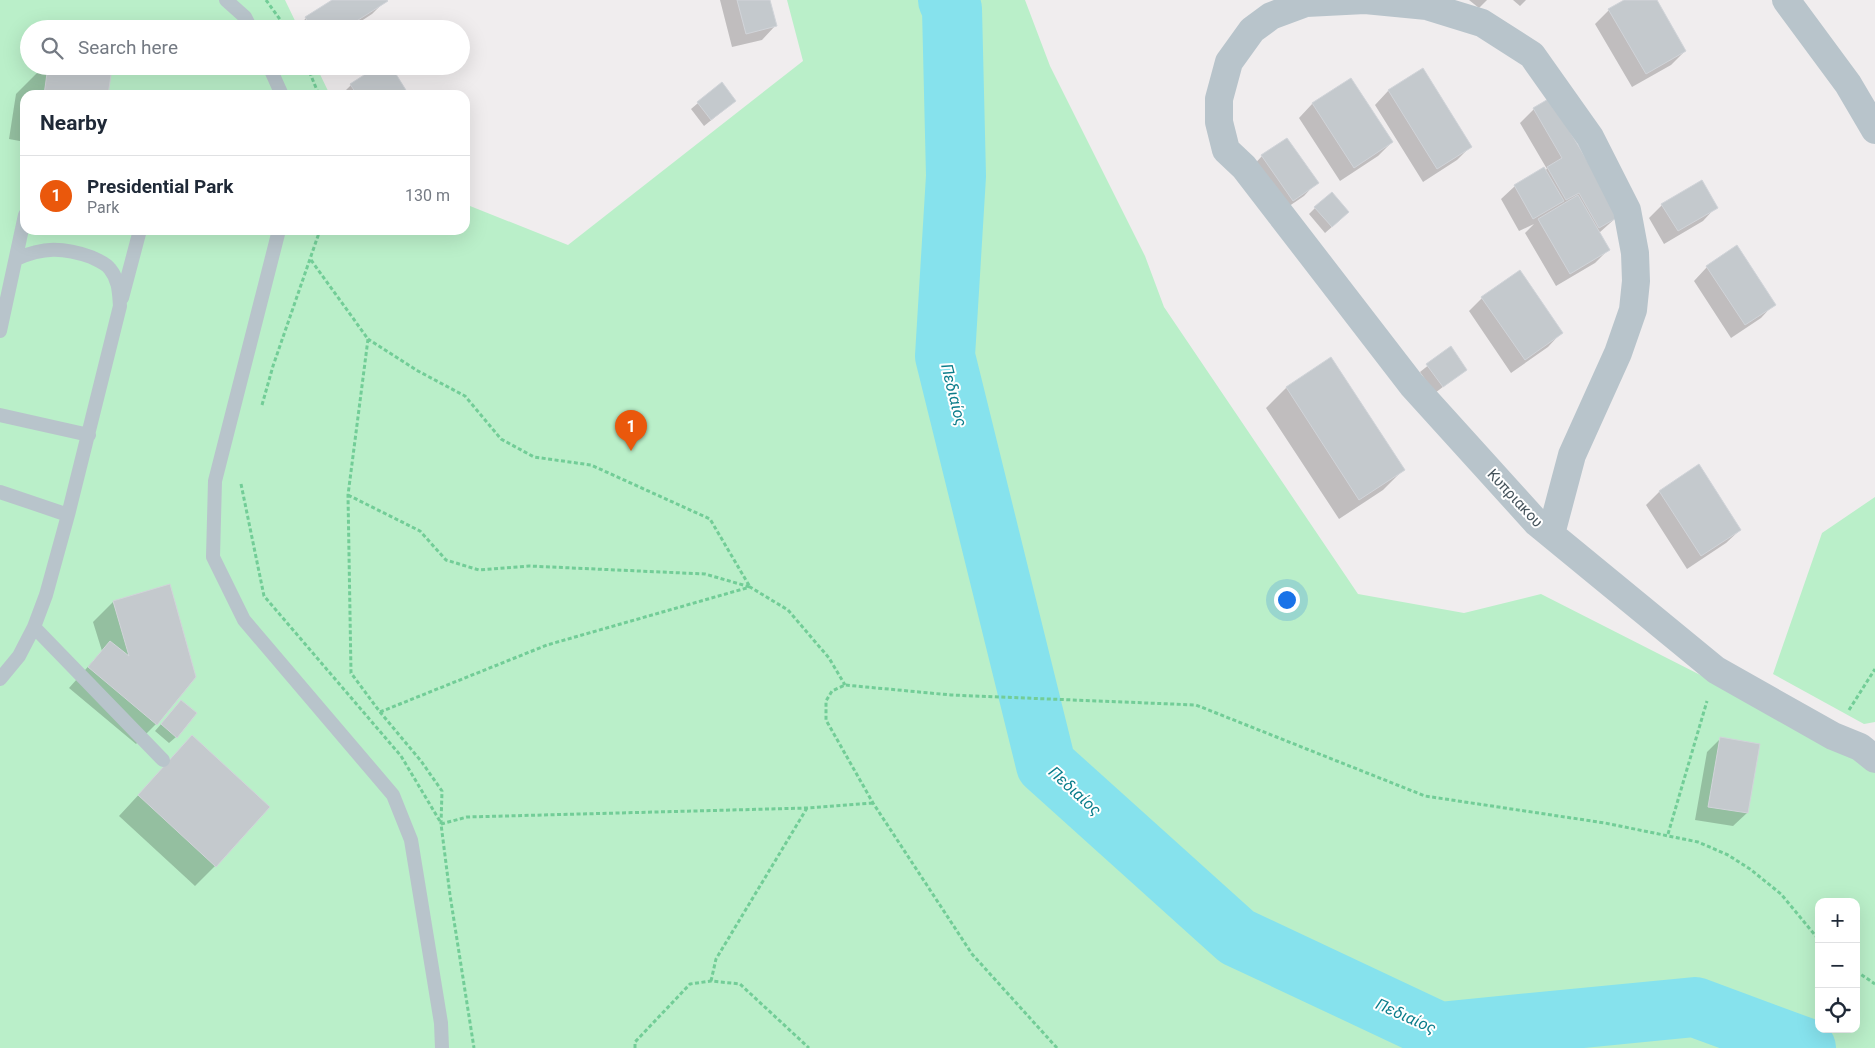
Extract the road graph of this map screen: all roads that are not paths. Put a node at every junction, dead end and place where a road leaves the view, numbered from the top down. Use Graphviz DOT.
graph roads {
  1 [pos="226,0"];
  2 [pos="1786,0"];
  3 [pos="246,20"];
  4 [pos="274,75"];
  5 [pos="280,90"];
  6 [pos="1875,130"];
  7 [pos="21,235"];
  8 [pos="139,235"];
  9 [pos="278,235"];
  10 [pos="16,258"];
  11 [pos="120,306"];
  12 [pos="0,331"];
  13 [pos="0,415"];
  14 [pos="88,435"];
  15 [pos="0,492"];
  16 [pos="68,515"];
  17 [pos="1551,534"];
  18 [pos="34,627"];
  19 [pos="0,679"];
  20 [pos="1870,751"];
  21 [pos="163,760"];
  22 [pos="442,1048"];
  1 -- 3 [label="lane"];
  2 -- 6 [label="street"];
  4 -- 5 [label="lane"];
  7 -- 10 [label="lane"];
  8 -- 11 [label="lane"];
  9 -- 22 [label="lane"];
  10 -- 11 [label="lane"];
  10 -- 12 [label="lane"];
  11 -- 14 [label="lane"];
  13 -- 14 [label="lane"];
  14 -- 16 [label="lane"];
  15 -- 16 [label="lane"];
  16 -- 18 [label="lane"];
  17 -- 17 [label="street, Κυπριακου"];
  17 -- 20 [label="street, Κυπριακου"];
  18 -- 19 [label="lane"];
  18 -- 21 [label="lane"];
}
